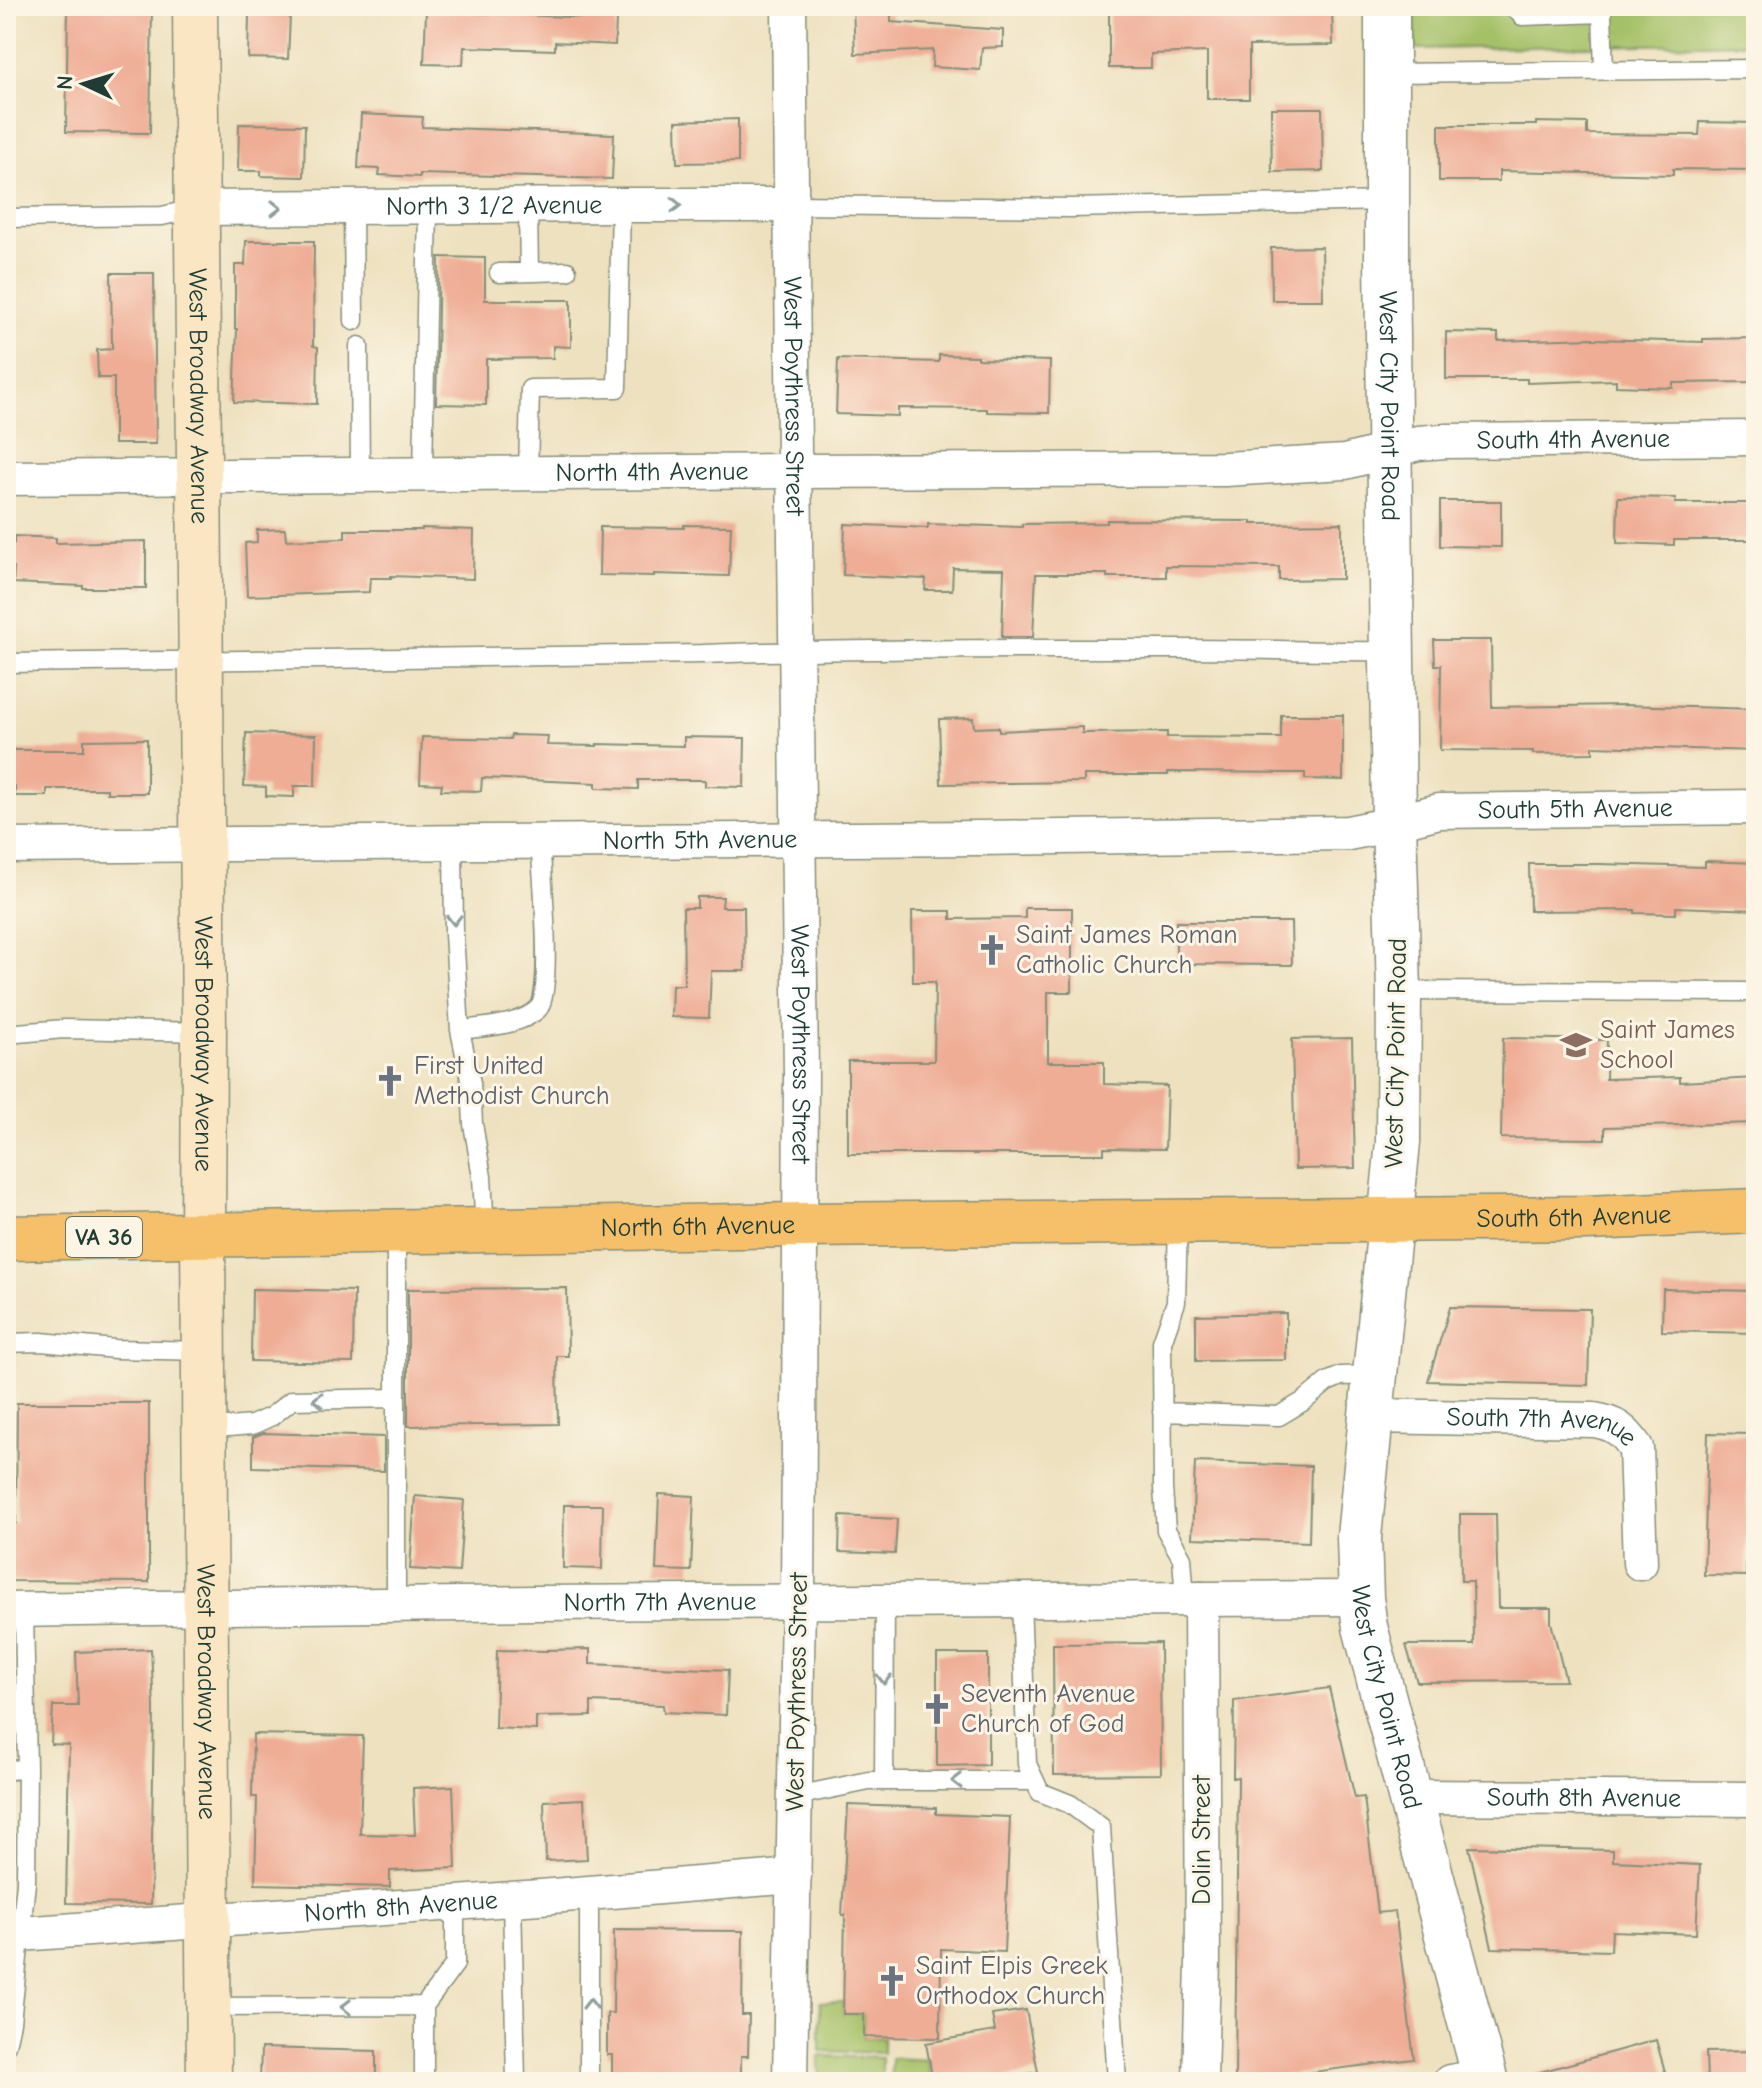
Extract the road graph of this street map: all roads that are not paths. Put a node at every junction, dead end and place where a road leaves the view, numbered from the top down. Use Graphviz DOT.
graph roads {
  1 [pos="195,6"];
  2 [pos="789,6"];
  3 [pos="1387,6"];
  4 [pos="1513,6"];
  5 [pos="1602,10"];
  6 [pos="1756,69"];
  7 [pos="1604,70"];
  8 [pos="1387,73"];
  9 [pos="1387,201"];
  10 [pos="621,205"];
  11 [pos="791,205"];
  12 [pos="428,207"];
  13 [pos="528,207"];
  14 [pos="198,208"];
  15 [pos="353,208"];
  16 [pos="6,218"];
  17 [pos="567,271"];
  18 [pos="529,272"];
  19 [pos="499,273"];
  20 [pos="354,321"];
  21 [pos="359,346"];
  22 [pos="1756,438"];
  23 [pos="1391,450"];
  24 [pos="794,471"];
  25 [pos="528,473"];
  26 [pos="423,474"];
  27 [pos="360,475"];
  28 [pos="200,476"];
  29 [pos="6,478"];
  30 [pos="797,650"];
  31 [pos="1392,651"];
  32 [pos="201,659"];
  33 [pos="6,663"];
  34 [pos="1756,807"];
  35 [pos="1394,822"];
  36 [pos="799,839"];
  37 [pos="453,842"];
  38 [pos="540,842"];
  39 [pos="202,845"];
  40 [pos="6,846"];
  41 [pos="1399,991"];
  42 [pos="1756,992"];
  43 [pos="460,1030"];
  44 [pos="204,1032"];
  45 [pos="6,1034"];
  46 [pos="1756,1211"];
  47 [pos="1391,1221"];
  48 [pos="1178,1222"];
  49 [pos="800,1225"];
  50 [pos="485,1230"];
  51 [pos="396,1232"];
  52 [pos="203,1235"];
  53 [pos="6,1238"];
  54 [pos="6,1343"];
  55 [pos="204,1351"];
  56 [pos="1373,1396"];
  57 [pos="396,1398"];
  58 [pos="1162,1412"];
  59 [pos="205,1429"];
  60 [pos="1640,1563"];
  61 [pos="1361,1598"];
  62 [pos="1193,1599"];
  63 [pos="1021,1600"];
  64 [pos="885,1601"];
  65 [pos="798,1602"];
  66 [pos="396,1605"];
  67 [pos="207,1609"];
  68 [pos="15,1610"];
  69 [pos="27,1769"];
  70 [pos="6,1770"];
  71 [pos="884,1781"];
  72 [pos="1035,1781"];
  73 [pos="796,1796"];
  74 [pos="1410,1797"];
  75 [pos="1756,1799"];
  76 [pos="794,1876"];
  77 [pos="589,1893"];
  78 [pos="512,1899"];
  79 [pos="455,1903"];
  80 [pos="208,1920"];
  81 [pos="13,1934"];
  82 [pos="424,2006"];
  83 [pos="209,2007"];
  84 [pos="6,2045"];
  85 [pos="1474,2080"];
  86 [pos="209,2082"];
  87 [pos="424,2082"];
  88 [pos="516,2082"];
  89 [pos="589,2082"];
  90 [pos="790,2082"];
  91 [pos="1117,2082"];
  92 [pos="1200,2082"];
  1 -- 14 [label="main road, West Broadway Avenue"];
  2 -- 11 [label="street, West Poythress Street"];
  3 -- 8 [label="street, West City Point Road"];
  4 -- 5 [label="lane"];
  5 -- 7 [label="lane"];
  6 -- 7 [label="lane"];
  7 -- 8 [label="lane"];
  8 -- 9 [label="street, West City Point Road"];
  9 -- 11 [label="lane"];
  9 -- 23 [label="street, West City Point Road"];
  10 -- 11 [label="street, North 3 1/2 Avenue, one-way"];
  10 -- 13 [label="street, North 3 1/2 Avenue"];
  10 -- 25 [label="lane"];
  11 -- 24 [label="street, West Poythress Street"];
  12 -- 13 [label="street, North 3 1/2 Avenue"];
  12 -- 15 [label="street, North 3 1/2 Avenue"];
  12 -- 26 [label="lane"];
  13 -- 18 [label="lane"];
  14 -- 15 [label="street, North 3 1/2 Avenue, one-way"];
  14 -- 16 [label="lane"];
  14 -- 28 [label="main road, West Broadway Avenue"];
  15 -- 20 [label="lane"];
  17 -- 18 [label="lane"];
  18 -- 19 [label="lane"];
  21 -- 27 [label="lane"];
  22 -- 23 [label="street, South 4th Avenue"];
  23 -- 24 [label="street, North 4th Avenue"];
  23 -- 31 [label="street, West City Point Road"];
  24 -- 25 [label="street, North 4th Avenue"];
  24 -- 30 [label="street, West Poythress Street"];
  25 -- 26 [label="street, North 4th Avenue"];
  26 -- 27 [label="street, North 4th Avenue"];
  27 -- 28 [label="street, North 4th Avenue"];
  28 -- 29 [label="street, North 4th Avenue"];
  28 -- 32 [label="main road, West Broadway Avenue"];
  30 -- 31 [label="lane"];
  30 -- 32 [label="lane"];
  30 -- 36 [label="street, West Poythress Street"];
  31 -- 35 [label="street, West City Point Road"];
  32 -- 33 [label="lane"];
  32 -- 39 [label="main road, West Broadway Avenue"];
  34 -- 35 [label="street, South 5th Avenue"];
  35 -- 36 [label="street, North 5th Avenue"];
  35 -- 41 [label="street, West City Point Road"];
  36 -- 38 [label="street, North 5th Avenue"];
  36 -- 49 [label="street, West Poythress Street"];
  37 -- 38 [label="street, North 5th Avenue"];
  37 -- 39 [label="street, North 5th Avenue"];
  37 -- 43 [label="lane, one-way"];
  38 -- 43 [label="lane"];
  39 -- 40 [label="street, North 5th Avenue"];
  39 -- 44 [label="main road, West Broadway Avenue"];
  41 -- 42 [label="lane"];
  41 -- 47 [label="street, West City Point Road"];
  43 -- 50 [label="lane"];
  44 -- 45 [label="lane"];
  44 -- 52 [label="main road, West Broadway Avenue"];
  46 -- 47 [label="main road, South 6th Avenue"];
  47 -- 48 [label="main road, North 6th Avenue"];
  47 -- 56 [label="street, West City Point Road"];
  48 -- 49 [label="main road, North 6th Avenue"];
  48 -- 58 [label="lane"];
  49 -- 50 [label="main road, North 6th Avenue"];
  49 -- 65 [label="street, West Poythress Street"];
  50 -- 51 [label="main road, North 6th Avenue"];
  51 -- 52 [label="main road, North 6th Avenue"];
  51 -- 57 [label="lane"];
  52 -- 53 [label="main road, North 6th Avenue / VA 36"];
  52 -- 55 [label="main road, West Broadway Avenue"];
  54 -- 55 [label="lane"];
  55 -- 59 [label="main road, West Broadway Avenue"];
  56 -- 58 [label="lane"];
  56 -- 60 [label="street, South 7th Avenue"];
  56 -- 61 [label="street, West City Point Road"];
  57 -- 59 [label="lane, one-way"];
  57 -- 66 [label="lane"];
  58 -- 62 [label="lane"];
  59 -- 67 [label="main road, West Broadway Avenue"];
  61 -- 62 [label="street, North 7th Avenue"];
  61 -- 74 [label="street, West City Point Road"];
  62 -- 63 [label="street, North 7th Avenue"];
  62 -- 92 [label="street, Dolin Street"];
  63 -- 64 [label="street, North 7th Avenue"];
  63 -- 72 [label="lane"];
  64 -- 65 [label="street, North 7th Avenue"];
  64 -- 71 [label="lane, one-way"];
  65 -- 66 [label="street, North 7th Avenue"];
  65 -- 73 [label="street, West Poythress Street"];
  66 -- 67 [label="street, North 7th Avenue"];
  67 -- 68 [label="street, North 7th Avenue"];
  67 -- 80 [label="main road, West Broadway Avenue"];
  68 -- 69 [label="lane"];
  69 -- 70 [label="lane"];
  69 -- 81 [label="lane"];
  72 -- 71 [label="lane, one-way"];
  71 -- 73 [label="lane"];
  72 -- 91 [label="lane"];
  73 -- 76 [label="street, West Poythress Street"];
  74 -- 75 [label="street, South 8th Avenue"];
  74 -- 85 [label="street, West City Point Road"];
  76 -- 77 [label="street, North 8th Avenue"];
  76 -- 90 [label="street, West Poythress Street"];
  77 -- 78 [label="street, North 8th Avenue"];
  89 -- 77 [label="lane, one-way"];
  78 -- 79 [label="street, North 8th Avenue"];
  78 -- 88 [label="lane"];
  79 -- 80 [label="street, North 8th Avenue"];
  79 -- 82 [label="lane"];
  80 -- 81 [label="street, North 8th Avenue"];
  80 -- 83 [label="main road, West Broadway Avenue"];
  81 -- 84 [label="lane"];
  82 -- 83 [label="lane, one-way"];
  82 -- 87 [label="lane"];
  83 -- 86 [label="main road, West Broadway Avenue"];
}
